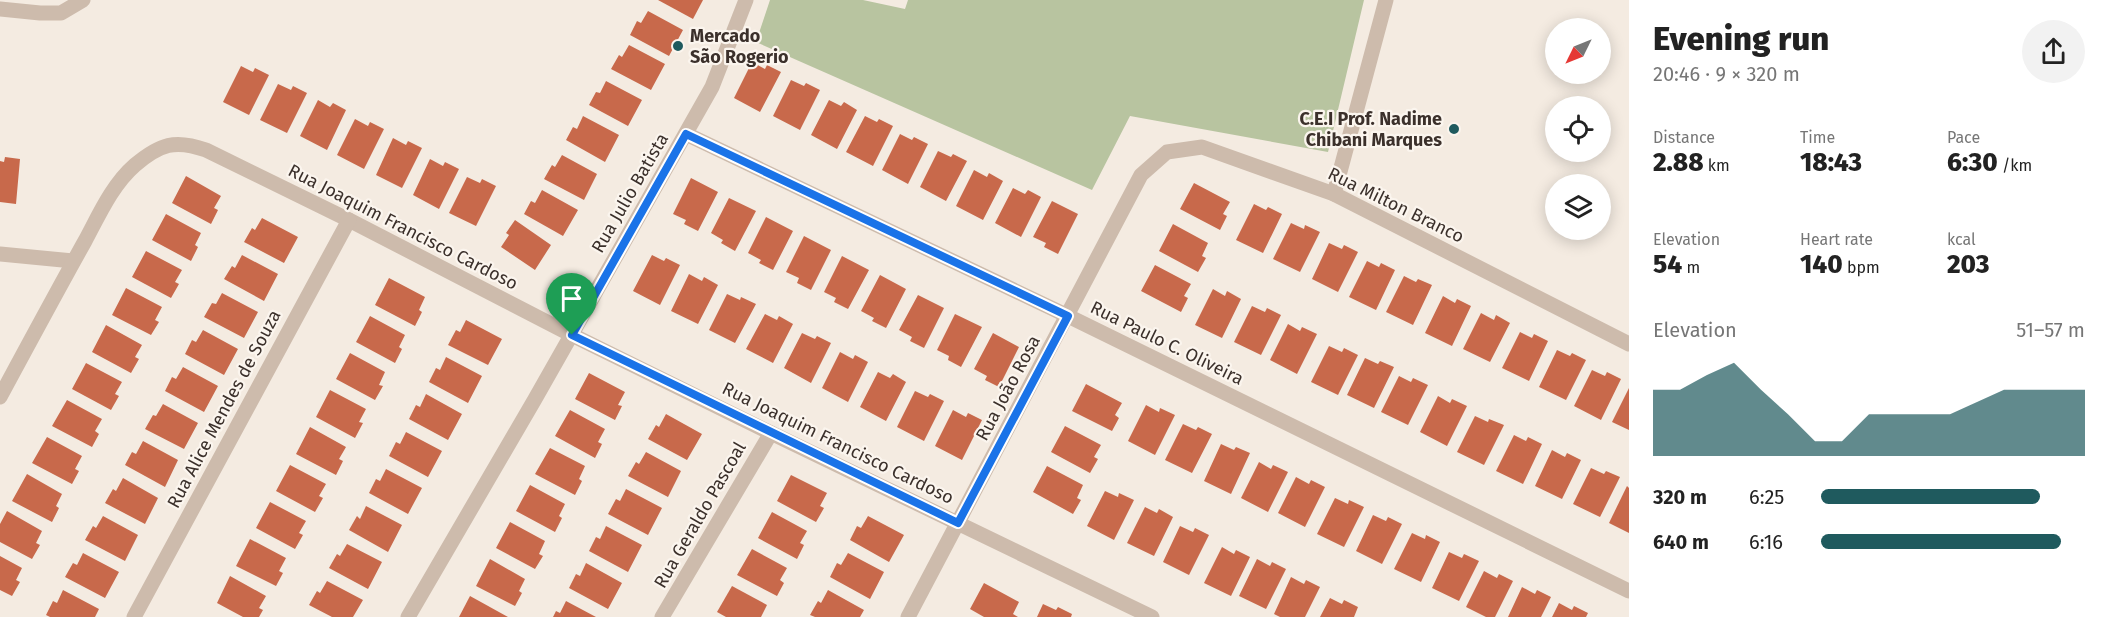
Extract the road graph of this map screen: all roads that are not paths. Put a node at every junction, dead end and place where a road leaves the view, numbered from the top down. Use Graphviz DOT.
graph roads {
  1 [pos="83,0"];
  2 [pos="746,0"];
  3 [pos="1386,0"];
  4 [pos="0,9"];
  5 [pos="686,134"];
  6 [pos="1141,175"];
  7 [pos="1334,194"];
  8 [pos="349,219"];
  9 [pos="0,254"];
  10 [pos="73,261"];
  11 [pos="1068,316"];
  12 [pos="572,335"];
  13 [pos="1629,344"];
  14 [pos="0,397"];
  15 [pos="771,433"];
  16 [pos="958,523"];
  17 [pos="1629,591"];
  18 [pos="134,617"];
  19 [pos="408,617"];
  20 [pos="662,617"];
  21 [pos="908,617"];
  22 [pos="1152,617"];
  1 -- 4 [label="street"];
  2 -- 5 [label="street, Rua Julio Batista"];
  3 -- 7 [label="street"];
  5 -- 11 [label="street, Rua Paulo C. Oliveira"];
  5 -- 12 [label="street, Rua Julio Batista"];
  6 -- 7 [label="street, Rua Milton Branco"];
  6 -- 11 [label="street, Rua João Rosa"];
  7 -- 13 [label="street, Rua Milton Branco"];
  8 -- 10 [label="street, Rua Joaquim Francisco Cardoso"];
  8 -- 12 [label="street, Rua Joaquim Francisco Cardoso"];
  8 -- 18 [label="street, Rua Alice Mendes de Souza"];
  9 -- 10 [label="street"];
  10 -- 14 [label="street, Rua Joaquim Francisco Cardoso"];
  11 -- 16 [label="street, Rua João Rosa"];
  11 -- 17 [label="street, Rua Paulo C. Oliveira"];
  12 -- 15 [label="street, Rua Joaquim Francisco Cardoso"];
  12 -- 19 [label="street, Rua Julio Batista"];
  15 -- 16 [label="street, Rua Joaquim Francisco Cardoso"];
  15 -- 20 [label="street, Rua Geraldo Pascoal"];
  16 -- 21 [label="street, Rua João Rosa"];
  16 -- 22 [label="street, Rua Joaquim Francisco Cardoso"];
}
